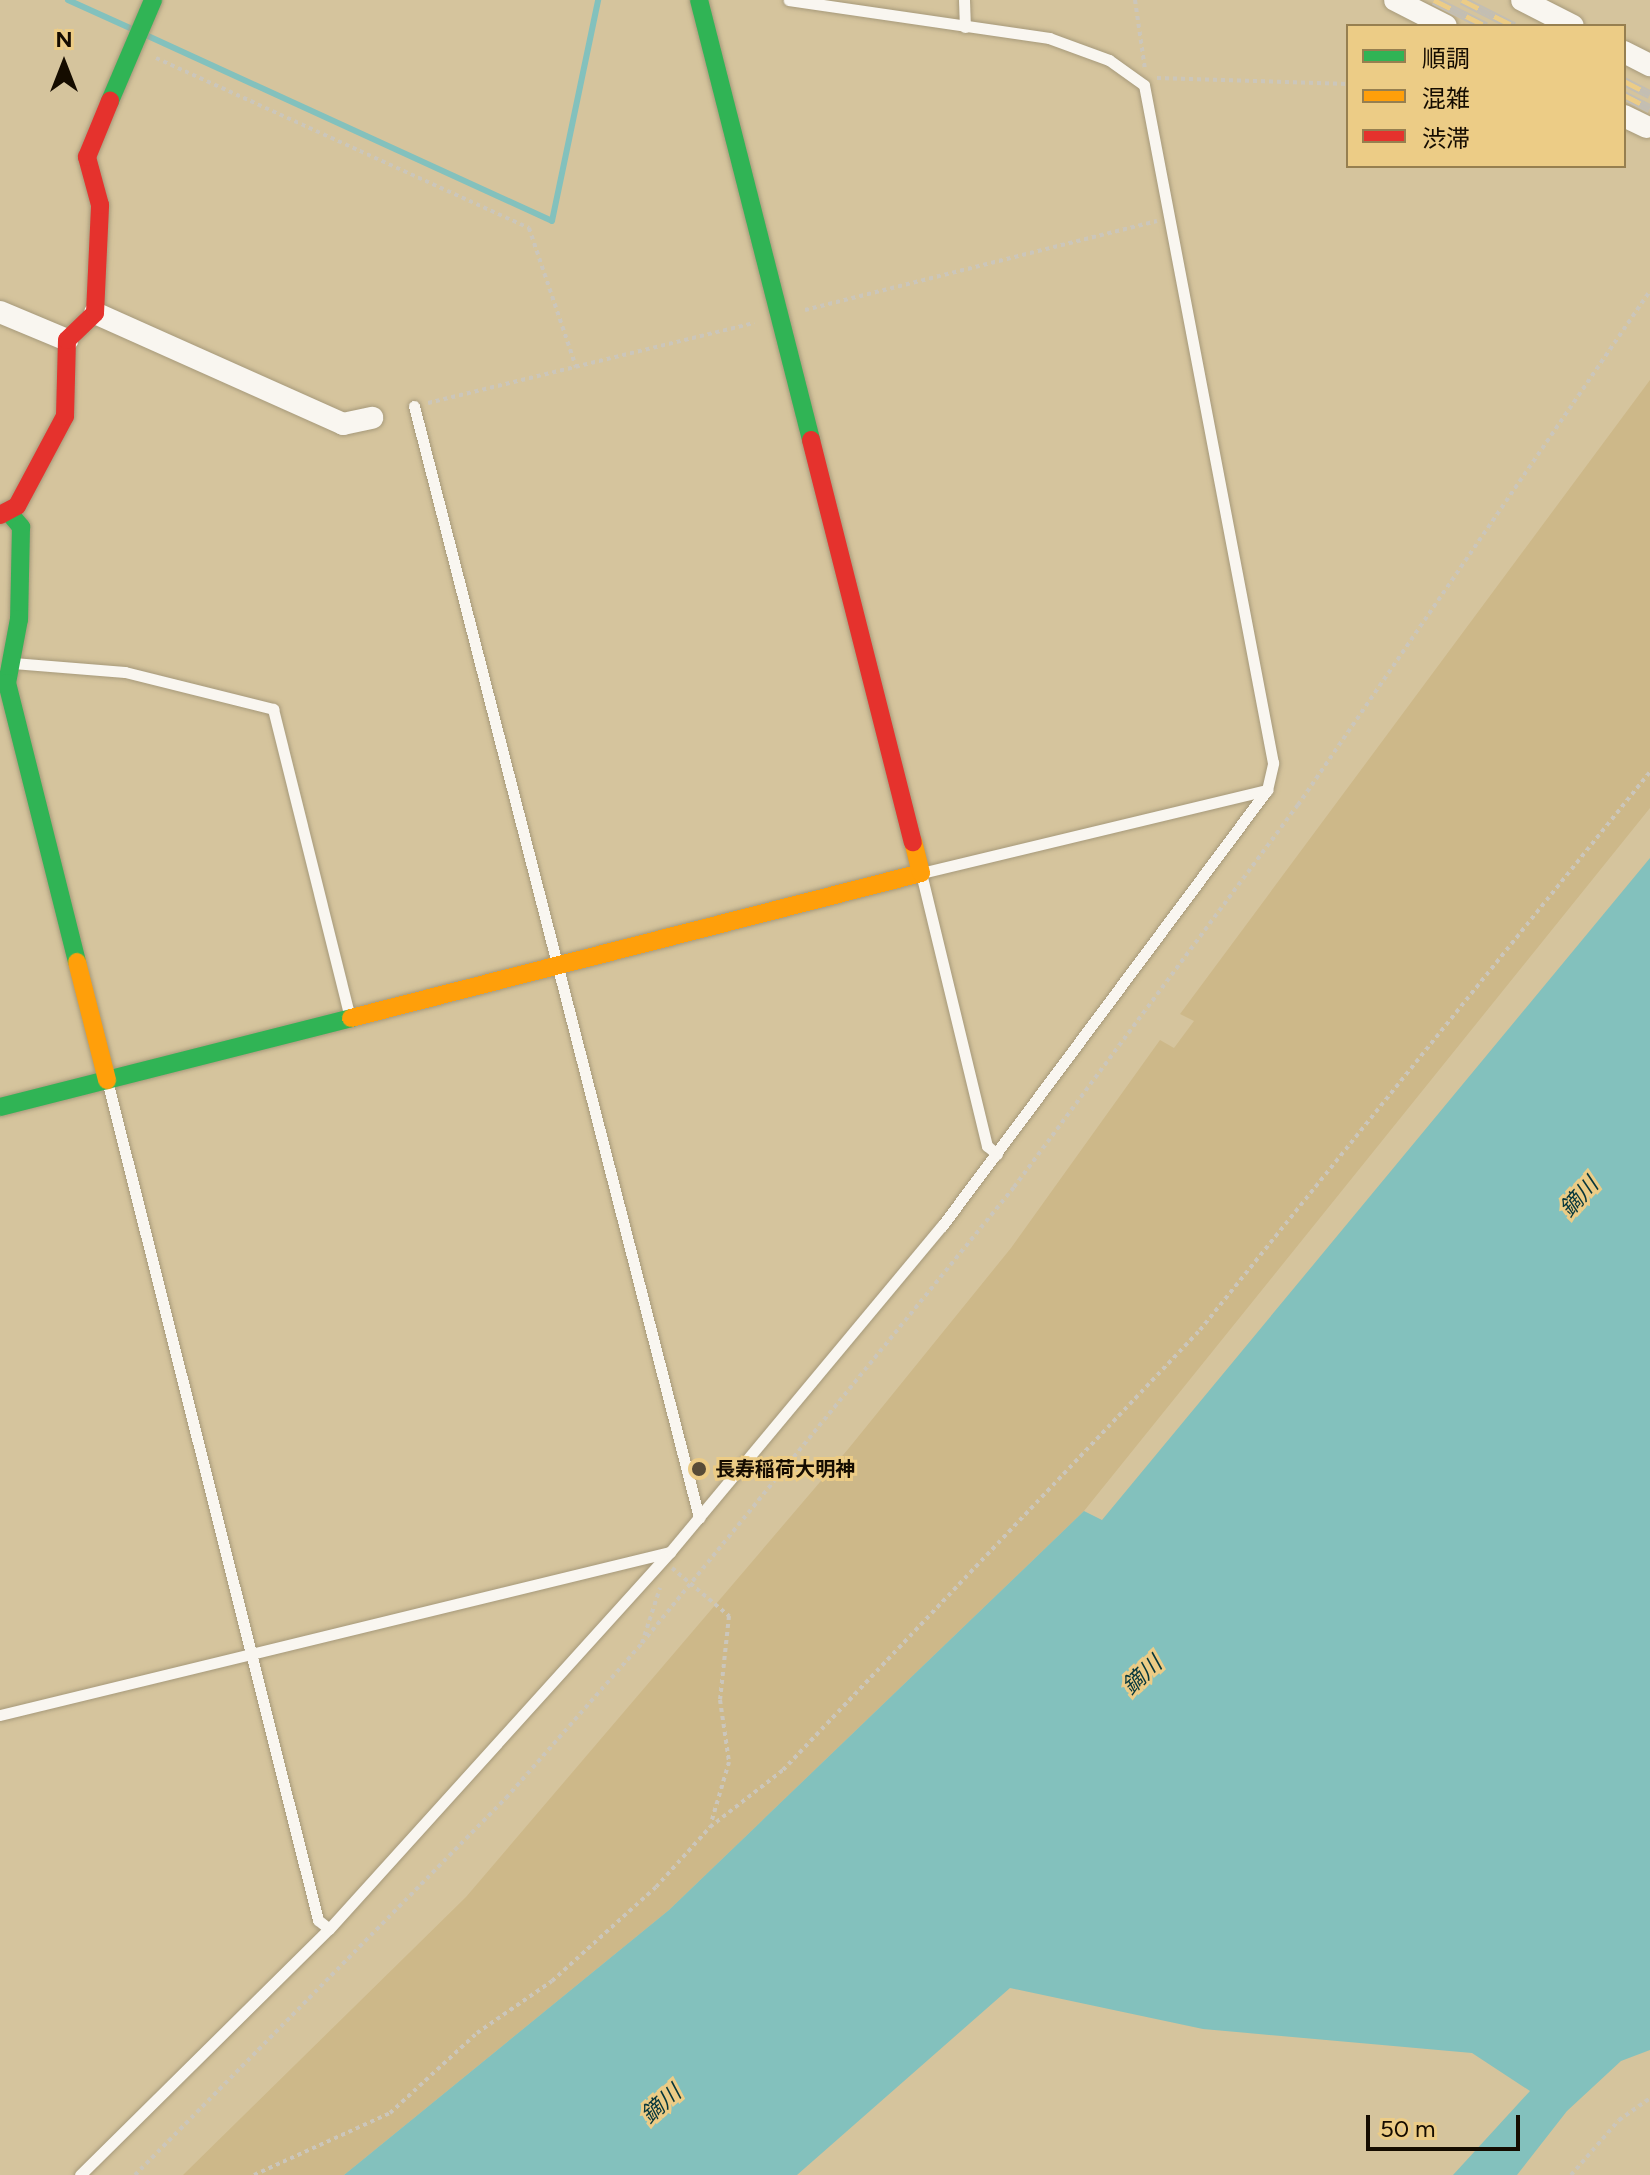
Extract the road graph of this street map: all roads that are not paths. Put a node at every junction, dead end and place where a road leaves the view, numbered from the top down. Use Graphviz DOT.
graph roads {
  1 [pos="153,0"];
  2 [pos="699,0"];
  3 [pos="789,0"];
  4 [pos="964,0"];
  5 [pos="1395,0"];
  6 [pos="1522,0"];
  7 [pos="1442,24"];
  8 [pos="1569,24"];
  9 [pos="965,27"];
  10 [pos="1626,53"];
  11 [pos="1650,65"];
  12 [pos="1626,117"];
  13 [pos="1648,128"];
  14 [pos="0,312"];
  15 [pos="95,313"];
  16 [pos="67,340"];
  17 [pos="414,406"];
  18 [pos="372,418"];
  19 [pos="5,515"];
  20 [pos="10,663"];
  21 [pos="6,710"];
  22 [pos="1267,790"];
  23 [pos="921,873"];
  24 [pos="559,967"];
  25 [pos="350,1019"];
  26 [pos="107,1080"];
  27 [pos="0,1107"];
  28 [pos="997,1154"];
  29 [pos="699,1518"];
  30 [pos="670,1552"];
  31 [pos="251,1652"];
  32 [pos="0,1715"];
  33 [pos="329,1929"];
  34 [pos="80,2175"];
  1 -- 15 [label="street"];
  2 -- 23 [label="street"];
  3 -- 9 [label="lane"];
  4 -- 9 [label="lane"];
  5 -- 7 [label="street"];
  6 -- 8 [label="street"];
  9 -- 22 [label="lane"];
  10 -- 11 [label="street"];
  12 -- 13 [label="street"];
  14 -- 16 [label="street"];
  15 -- 16 [label="street"];
  15 -- 18 [label="street"];
  16 -- 19 [label="street"];
  17 -- 24 [label="lane"];
  19 -- 20 [label="street"];
  20 -- 21 [label="street"];
  20 -- 25 [label="lane"];
  21 -- 26 [label="street"];
  22 -- 23 [label="lane"];
  22 -- 28 [label="lane"];
  23 -- 24 [label="street"];
  23 -- 28 [label="lane"];
  24 -- 25 [label="street"];
  24 -- 29 [label="lane"];
  25 -- 26 [label="street"];
  26 -- 27 [label="street"];
  26 -- 31 [label="lane"];
  28 -- 29 [label="lane"];
  29 -- 30 [label="lane"];
  30 -- 31 [label="lane"];
  30 -- 33 [label="lane"];
  31 -- 32 [label="lane"];
  31 -- 33 [label="lane"];
  33 -- 34 [label="lane"];
}
